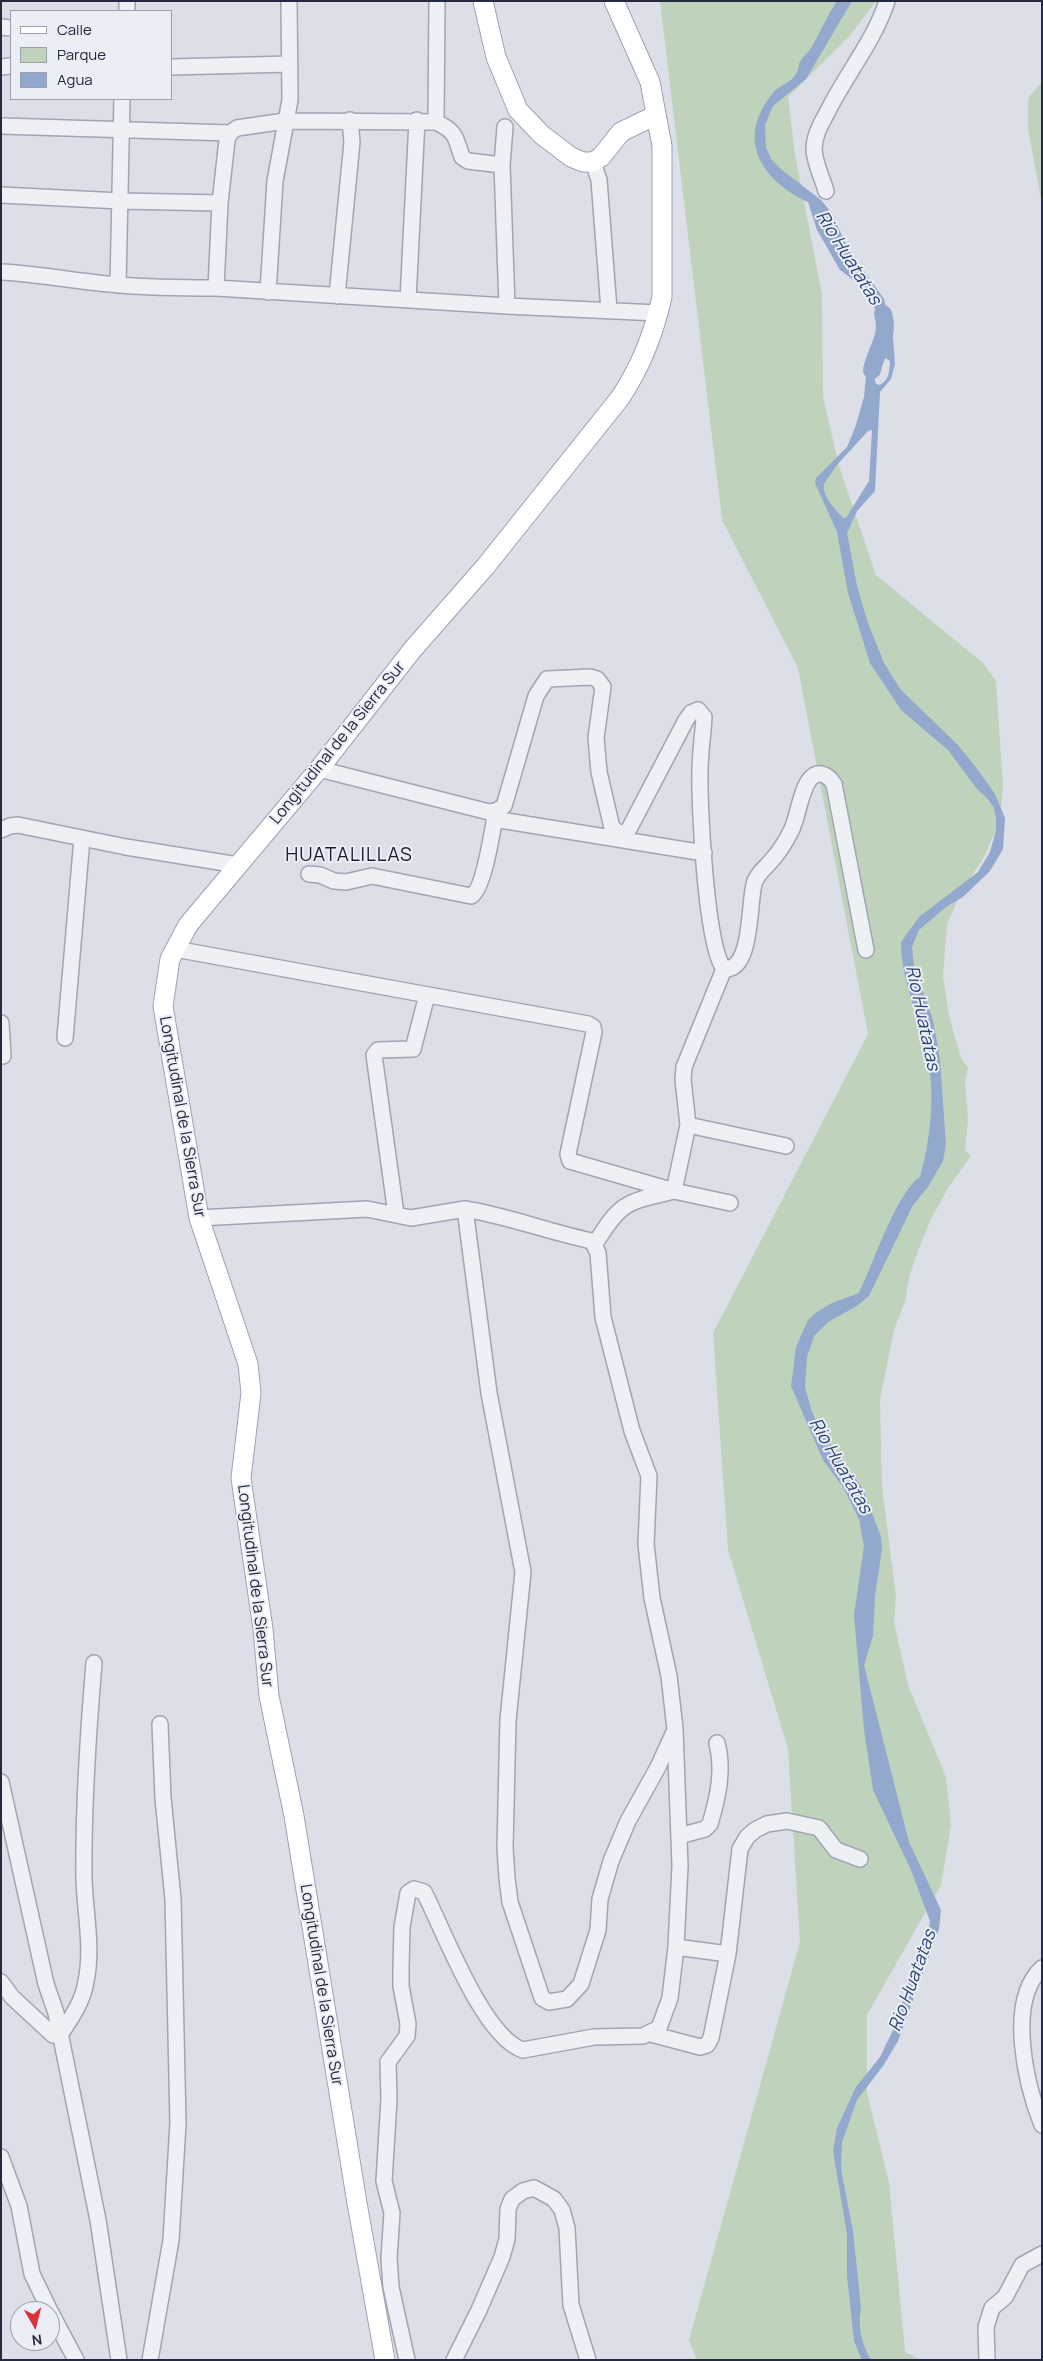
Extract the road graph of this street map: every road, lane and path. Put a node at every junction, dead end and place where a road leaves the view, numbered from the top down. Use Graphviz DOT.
graph roads {
  1 [pos="289,1"];
  2 [pos="437,1"];
  3 [pos="483,1"];
  4 [pos="614,1"];
  5 [pos="887,1"];
  6 [pos="290,64"];
  7 [pos="172,67"];
  8 [pos="122,100"];
  9 [pos="656,116"];
  10 [pos="350,120"];
  11 [pos="416,120"];
  12 [pos="285,121"];
  13 [pos="436,122"];
  14 [pos="1,126"];
  15 [pos="505,127"];
  16 [pos="122,130"];
  17 [pos="230,132"];
  18 [pos="593,162"];
  19 [pos="502,165"];
  20 [pos="826,191"];
  21 [pos="1,195"];
  22 [pos="121,201"];
  23 [pos="220,203"];
  24 [pos="1,272"];
  25 [pos="118,285"];
  26 [pos="216,288"];
  27 [pos="268,292"];
  28 [pos="337,296"];
  29 [pos="408,300"];
  30 [pos="507,306"];
  31 [pos="610,310"];
  32 [pos="658,312"];
  33 [pos="319,769"];
  34 [pos="495,815"];
  35 [pos="1,830"];
  36 [pos="82,838"];
  37 [pos="704,853"];
  38 [pos="238,865"];
  39 [pos="309,874"];
  40 [pos="175,949"];
  41 [pos="866,950"];
  42 [pos="724,969"];
  43 [pos="427,995"];
  44 [pos="1,1023"];
  45 [pos="65,1038"];
  46 [pos="3,1056"];
  47 [pos="688,1125"];
  48 [pos="786,1146"];
  49 [pos="674,1191"];
  50 [pos="730,1204"];
  51 [pos="465,1210"];
  52 [pos="396,1214"];
  53 [pos="199,1218"];
  54 [pos="595,1244"];
  55 [pos="94,1662"];
  56 [pos="160,1724"];
  57 [pos="675,1729"];
  58 [pos="717,1743"];
  59 [pos="1,1782"];
  60 [pos="679,1836"];
  61 [pos="860,1859"];
  62 [pos="676,1947"];
  63 [pos="728,1954"];
  64 [pos="1042,1968"];
  65 [pos="1,1982"];
  66 [pos="651,2034"];
  67 [pos="60,2035"];
  68 [pos="1042,2125"];
  69 [pos="1,2157"];
  70 [pos="1042,2254"];
  71 [pos="45,2301"];
  72 [pos="60,2330"];
  73 [pos="76,2360"];
  74 [pos="118,2360"];
  75 [pos="150,2360"];
  76 [pos="385,2360"];
  77 [pos="407,2360"];
  78 [pos="454,2360"];
  79 [pos="588,2360"];
  80 [pos="987,2360"];
  1 -- 6 [label="street"];
  2 -- 13 [label="street"];
  3 -- 18 [label="main road"];
  4 -- 9 [label="main road, Longitudinal de la Sierra Sur"];
  5 -- 20 [label="street"];
  6 -- 7 [label="street"];
  6 -- 12 [label="street"];
  8 -- 16 [label="street"];
  9 -- 18 [label="main road"];
  9 -- 32 [label="main road, Longitudinal de la Sierra Sur"];
  10 -- 11 [label="street"];
  10 -- 12 [label="street"];
  10 -- 28 [label="street"];
  11 -- 13 [label="street"];
  11 -- 29 [label="street"];
  12 -- 17 [label="street"];
  12 -- 27 [label="street"];
  13 -- 19 [label="street"];
  14 -- 16 [label="street"];
  15 -- 19 [label="street"];
  16 -- 17 [label="street"];
  16 -- 22 [label="street"];
  17 -- 23 [label="street"];
  18 -- 31 [label="street"];
  19 -- 30 [label="street"];
  21 -- 22 [label="street"];
  22 -- 23 [label="street"];
  22 -- 25 [label="street"];
  23 -- 26 [label="street"];
  24 -- 25 [label="street"];
  25 -- 26 [label="street"];
  26 -- 27 [label="street"];
  27 -- 28 [label="street"];
  28 -- 29 [label="street"];
  29 -- 30 [label="street"];
  30 -- 31 [label="street"];
  31 -- 32 [label="street"];
  32 -- 33 [label="main road, Longitudinal de la Sierra Sur"];
  33 -- 34 [label="street"];
  33 -- 38 [label="main road, Longitudinal de la Sierra Sur"];
  34 -- 37 [label="street"];
  34 -- 37 [label="street"];
  34 -- 39 [label="street"];
  35 -- 36 [label="street"];
  36 -- 38 [label="street"];
  36 -- 45 [label="street"];
  37 -- 42 [label="street"];
  38 -- 40 [label="main road, Longitudinal de la Sierra Sur"];
  40 -- 43 [label="street"];
  40 -- 53 [label="main road, Longitudinal de la Sierra Sur"];
  41 -- 42 [label="street"];
  42 -- 47 [label="street"];
  43 -- 49 [label="street"];
  43 -- 52 [label="street"];
  44 -- 46 [label="street"];
  47 -- 48 [label="street"];
  47 -- 49 [label="street"];
  49 -- 50 [label="street"];
  49 -- 54 [label="street"];
  51 -- 52 [label="street"];
  51 -- 54 [label="street"];
  51 -- 57 [label="street"];
  52 -- 53 [label="street"];
  53 -- 76 [label="main road, Longitudinal de la Sierra Sur"];
  54 -- 57 [label="street"];
  55 -- 67 [label="street"];
  56 -- 75 [label="street"];
  57 -- 60 [label="street"];
  58 -- 60 [label="street"];
  59 -- 67 [label="street"];
  60 -- 62 [label="street"];
  61 -- 63 [label="street"];
  62 -- 63 [label="street"];
  62 -- 66 [label="street"];
  63 -- 66 [label="street"];
  64 -- 68 [label="street"];
  65 -- 67 [label="street"];
  66 -- 77 [label="street"];
  67 -- 74 [label="street"];
  69 -- 71 [label="street"];
  70 -- 80 [label="street"];
  72 -- 73 [label="street"];
  78 -- 79 [label="street"];
}
